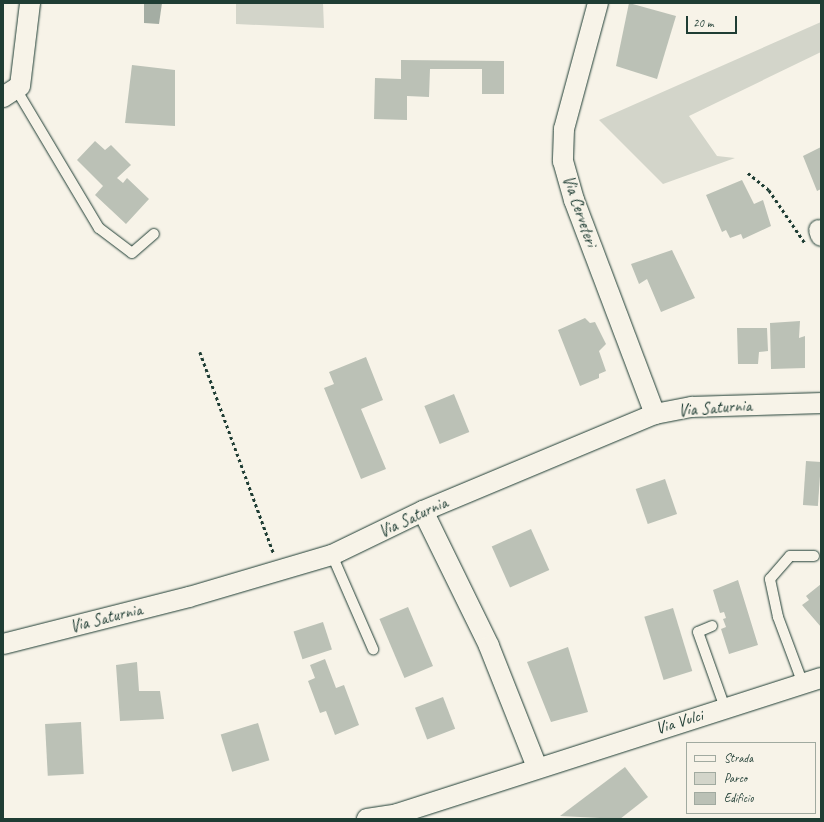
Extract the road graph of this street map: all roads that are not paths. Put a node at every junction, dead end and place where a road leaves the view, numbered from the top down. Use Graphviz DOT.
graph roads {
  1 [pos="30,3"];
  2 [pos="598,3"];
  3 [pos="10,93"];
  4 [pos="154,234"];
  5 [pos="821,403"];
  6 [pos="655,414"];
  7 [pos="423,511"];
  8 [pos="332,555"];
  9 [pos="814,556"];
  10 [pos="712,626"];
  11 [pos="3,644"];
  12 [pos="373,649"];
  13 [pos="812,681"];
  14 [pos="725,708"];
  15 [pos="537,767"];
  16 [pos="367,819"];
  1 -- 3 [label="street"];
  2 -- 6 [label="street, Via Cerveteri"];
  3 -- 4 [label="lane"];
  5 -- 6 [label="street, Via Saturnia"];
  6 -- 7 [label="street, Via Saturnia"];
  7 -- 8 [label="street, Via Saturnia"];
  7 -- 15 [label="street"];
  8 -- 11 [label="street, Via Saturnia"];
  8 -- 12 [label="lane"];
  9 -- 13 [label="lane"];
  10 -- 14 [label="lane"];
  13 -- 14 [label="street, Via Vulci"];
  14 -- 15 [label="street, Via Vulci"];
  15 -- 16 [label="street, Via Vulci"];
}
